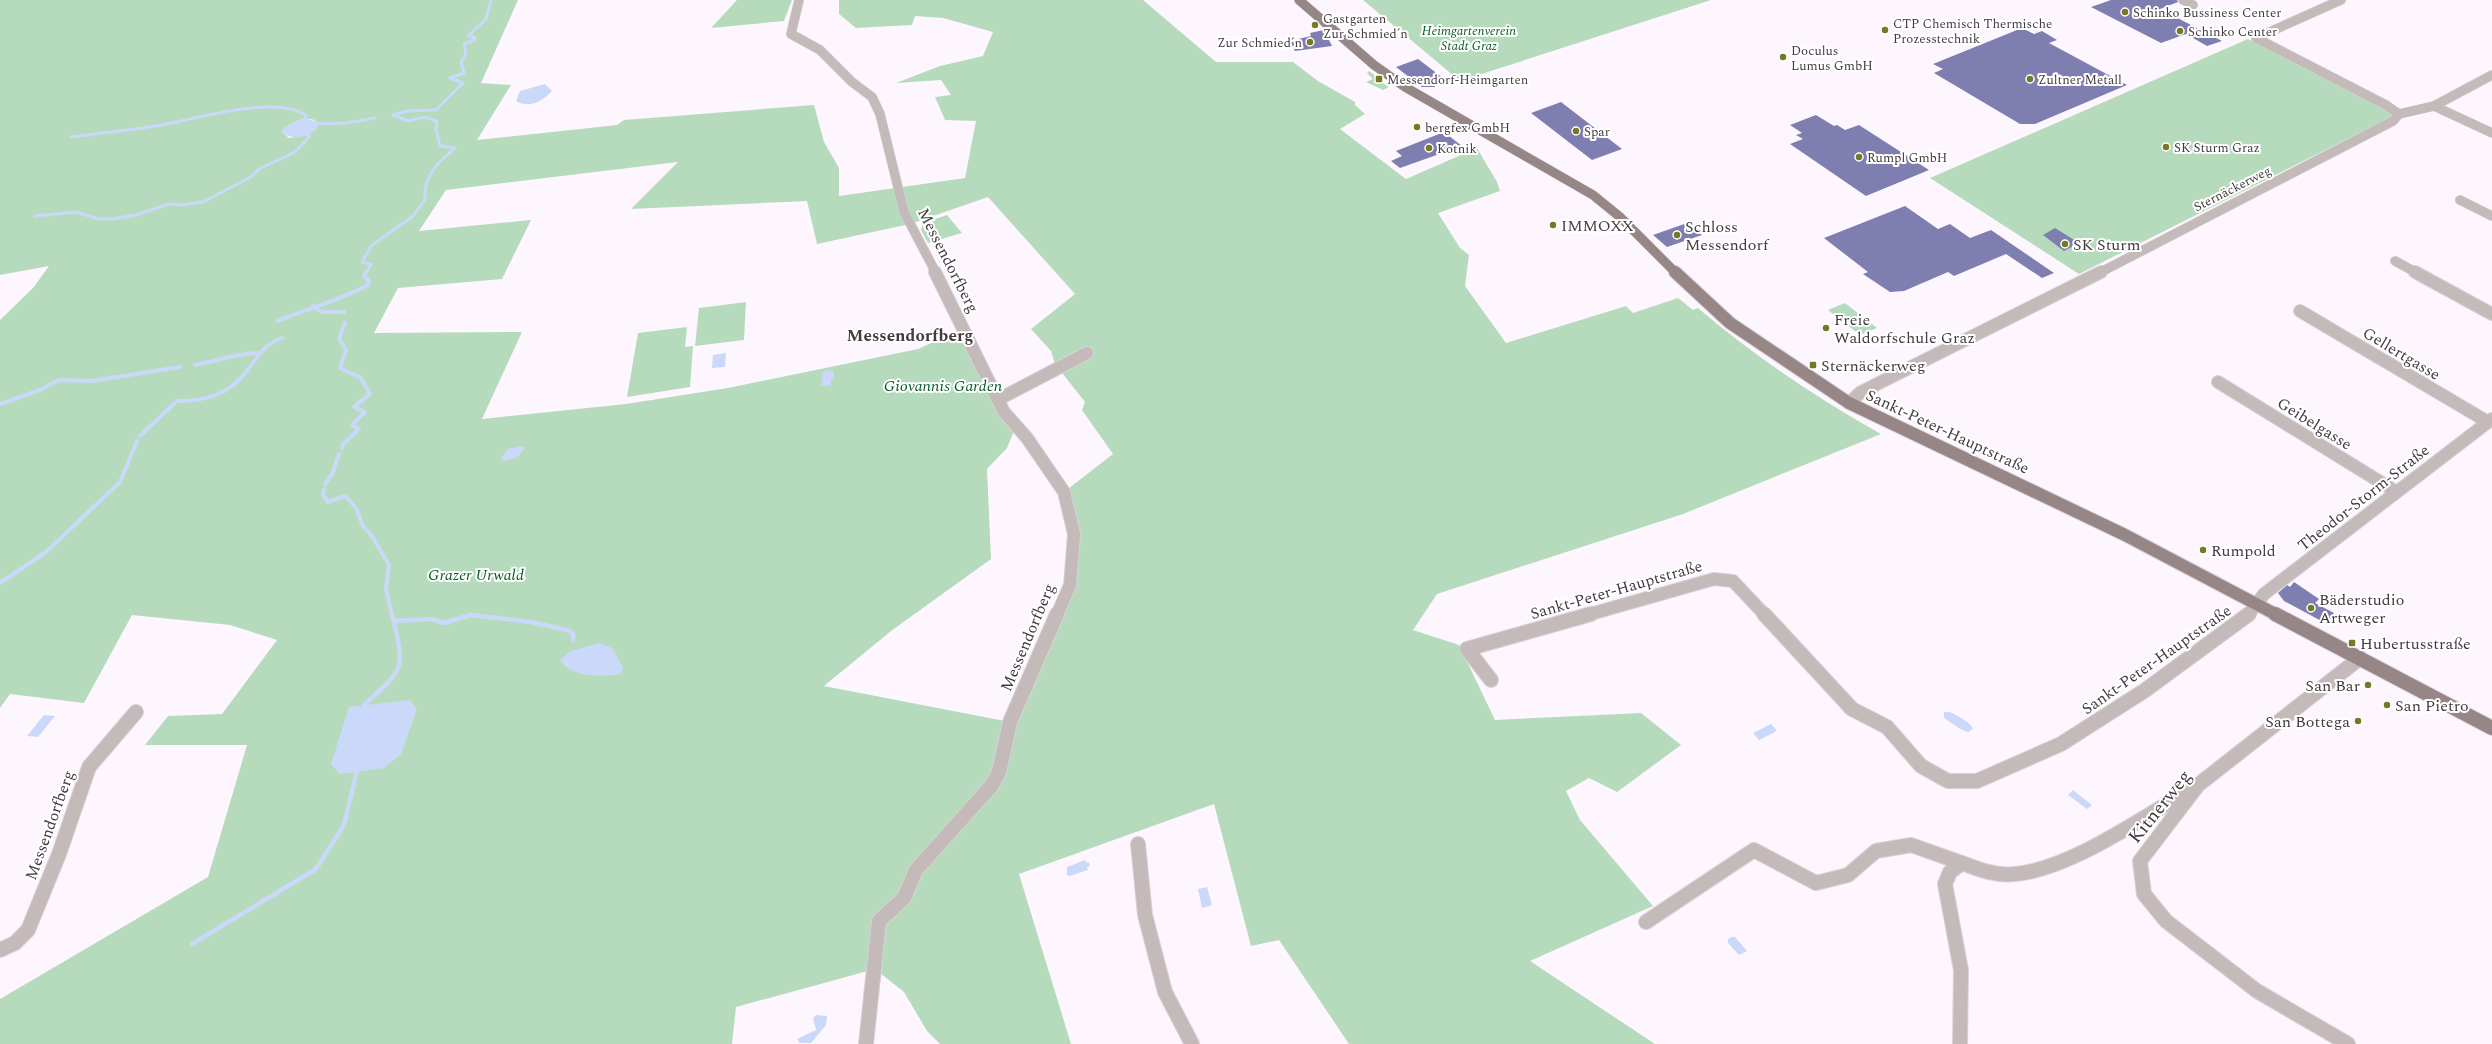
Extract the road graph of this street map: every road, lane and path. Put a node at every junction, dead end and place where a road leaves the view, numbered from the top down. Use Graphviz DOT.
graph roads {
  1 [pos="799,0"];
  2 [pos="1299,0"];
  3 [pos="2183,0"];
  4 [pos="2341,0"];
  5 [pos="2193,5"];
  6 [pos="2492,75"];
  7 [pos="2434,106"];
  8 [pos="2399,114"];
  9 [pos="2492,133"];
  10 [pos="2460,200"];
  11 [pos="2492,216"];
  12 [pos="2395,261"];
  13 [pos="2300,311"];
  14 [pos="2492,314"];
  15 [pos="1087,353"];
  16 [pos="2218,382"];
  17 [pos="999,400"];
  18 [pos="1849,403"];
  19 [pos="2490,421"];
  20 [pos="2395,491"];
  21 [pos="2258,604"];
  22 [pos="2360,658"];
  23 [pos="1491,680"];
  24 [pos="136,712"];
  25 [pos="2492,728"];
  26 [pos="2198,785"];
  27 [pos="1138,844"];
  28 [pos="1962,863"];
  29 [pos="1646,922"];
  30 [pos="0,950"];
  31 [pos="866,1044"];
  32 [pos="1192,1044"];
  33 [pos="1960,1044"];
  34 [pos="2348,1044"];
  1 -- 17 [label="street, Messendorfberg"];
  2 -- 18 [label="main road, Sankt-Peter-Hauptstraße"];
  3 -- 5 [label="street"];
  4 -- 8 [label="street"];
  6 -- 7 [label="street"];
  7 -- 8 [label="street"];
  7 -- 9 [label="street"];
  8 -- 18 [label="street, Sternäckerweg"];
  10 -- 11 [label="street"];
  12 -- 14 [label="street"];
  13 -- 19 [label="street, Gellertgasse"];
  15 -- 17 [label="street"];
  16 -- 20 [label="street, Geibelgasse"];
  17 -- 31 [label="street, Messendorfberg"];
  18 -- 21 [label="main road, Sankt-Peter-Hauptstraße"];
  19 -- 20 [label="street, Theodor-Storm-Straße"];
  20 -- 21 [label="street, Theodor-Storm-Straße"];
  21 -- 22 [label="main road, Sankt-Peter-Hauptstraße"];
  21 -- 23 [label="street, Sankt-Peter-Hauptstraße"];
  22 -- 25 [label="main road, Sankt-Peter-Hauptstraße"];
  22 -- 26 [label="street, Kitnerweg"];
  24 -- 30 [label="street, Messendorfberg"];
  26 -- 28 [label="street"];
  26 -- 34 [label="street, Kitnerweg"];
  27 -- 32 [label="street"];
  28 -- 29 [label="street"];
  28 -- 33 [label="street"];
}
